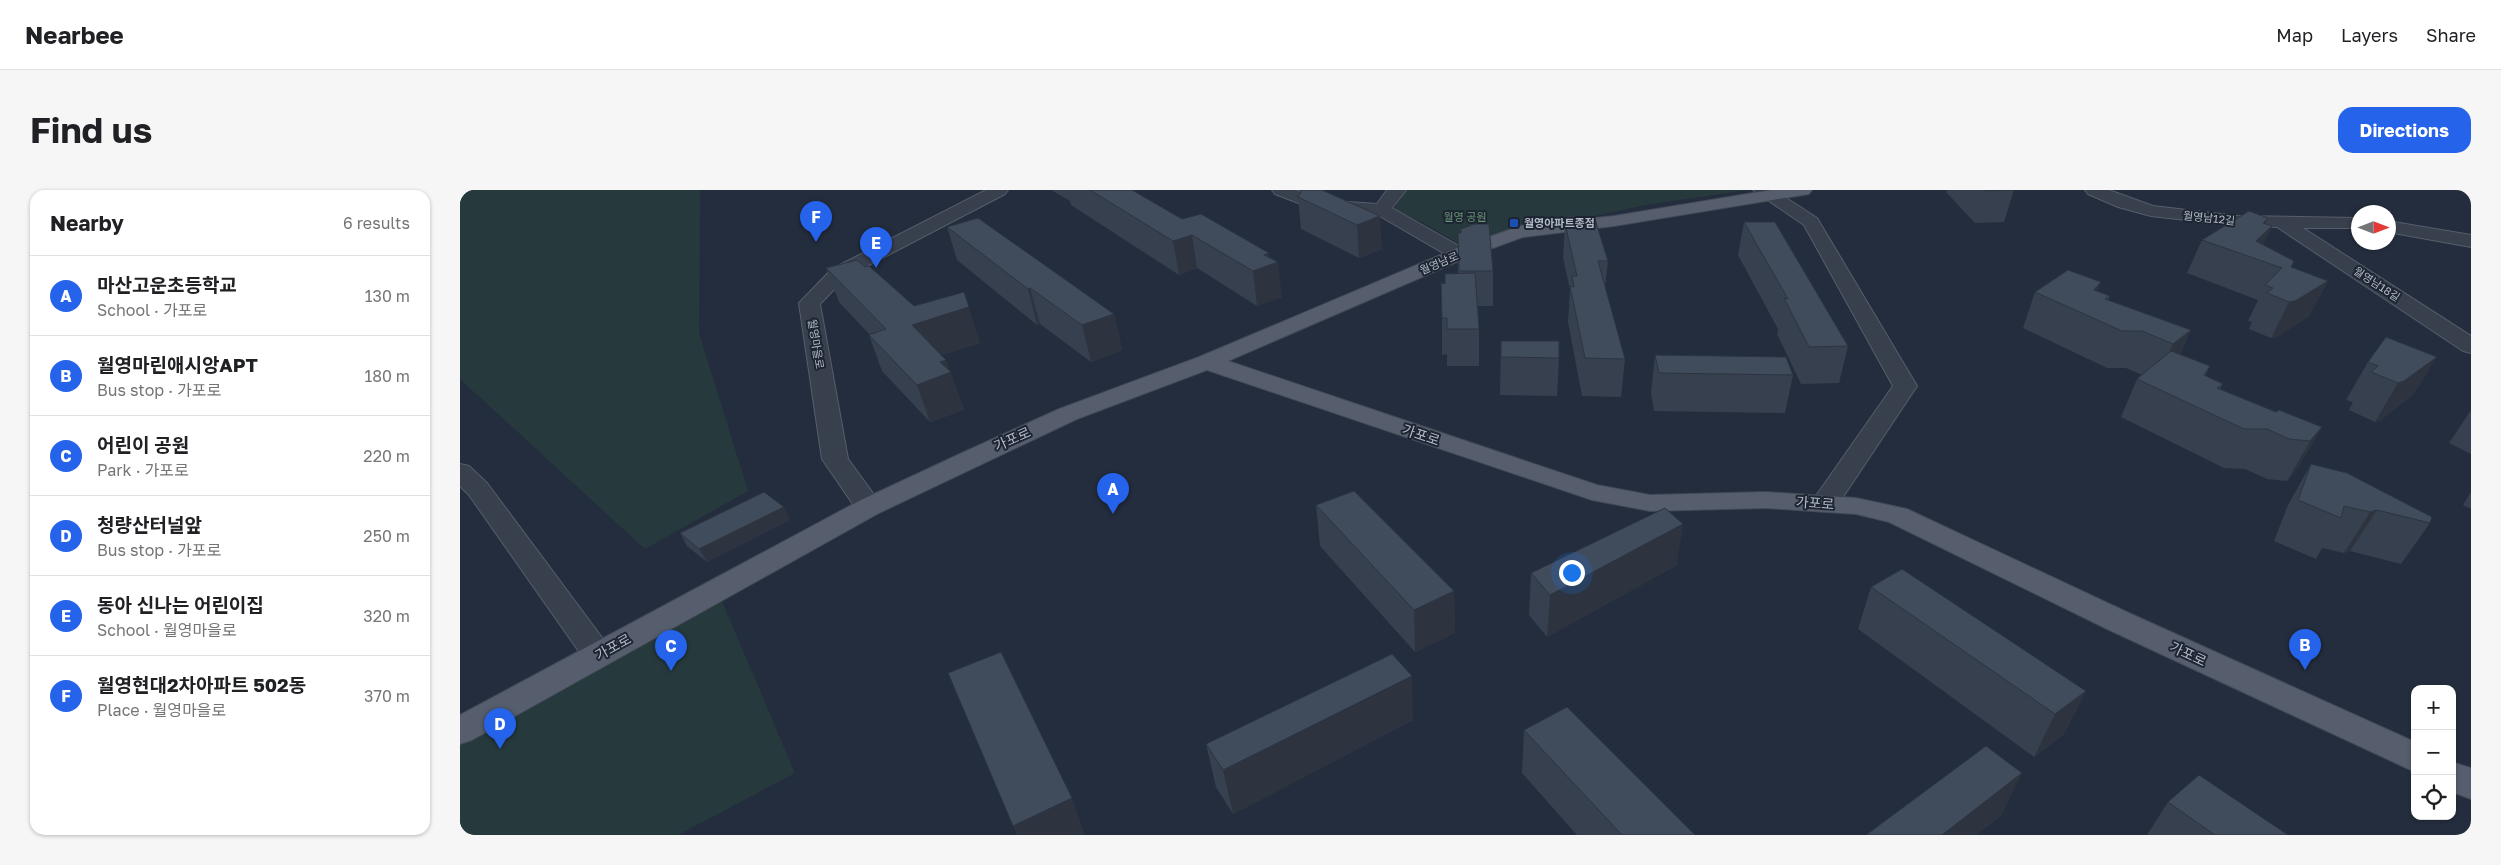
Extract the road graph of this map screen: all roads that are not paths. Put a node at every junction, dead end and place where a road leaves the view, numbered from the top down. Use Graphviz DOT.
graph roads {
  1 [pos="999,190"];
  2 [pos="1281,190"];
  3 [pos="1397,190"];
  4 [pos="1803,190"];
  5 [pos="2094,190"];
  6 [pos="1765,192"];
  7 [pos="1382,210"];
  8 [pos="2282,222"];
  9 [pos="2351,223"];
  10 [pos="2396,227"];
  11 [pos="2471,241"];
  12 [pos="1459,254"];
  13 [pos="2471,346"];
  14 [pos="1207,362"];
  15 [pos="460,472"];
  16 [pos="1825,504"];
  17 [pos="869,507"];
  18 [pos="598,655"];
  19 [pos="460,731"];
  20 [pos="2411,756"];
  21 [pos="2456,778"];
  22 [pos="2471,784"];
  1 -- 17 [label="street, 월영마을로"];
  2 -- 7 [label="street"];
  3 -- 7 [label="street"];
  4 -- 6 [label="main road, 월영남로"];
  5 -- 8 [label="street, 월영남12길"];
  6 -- 12 [label="main road, 월영남로"];
  6 -- 16 [label="street"];
  7 -- 12 [label="street"];
  8 -- 9 [label="street, 월영남12길"];
  8 -- 13 [label="street, 월영남18길"];
  10 -- 11 [label="street"];
  12 -- 14 [label="main road, 월영남로"];
  14 -- 16 [label="main road, 가포로"];
  14 -- 17 [label="main road, 가포로"];
  15 -- 18 [label="street"];
  16 -- 20 [label="main road, 가포로"];
  17 -- 18 [label="main road, 가포로"];
  18 -- 19 [label="main road, 가포로"];
  21 -- 22 [label="main road"];
}
